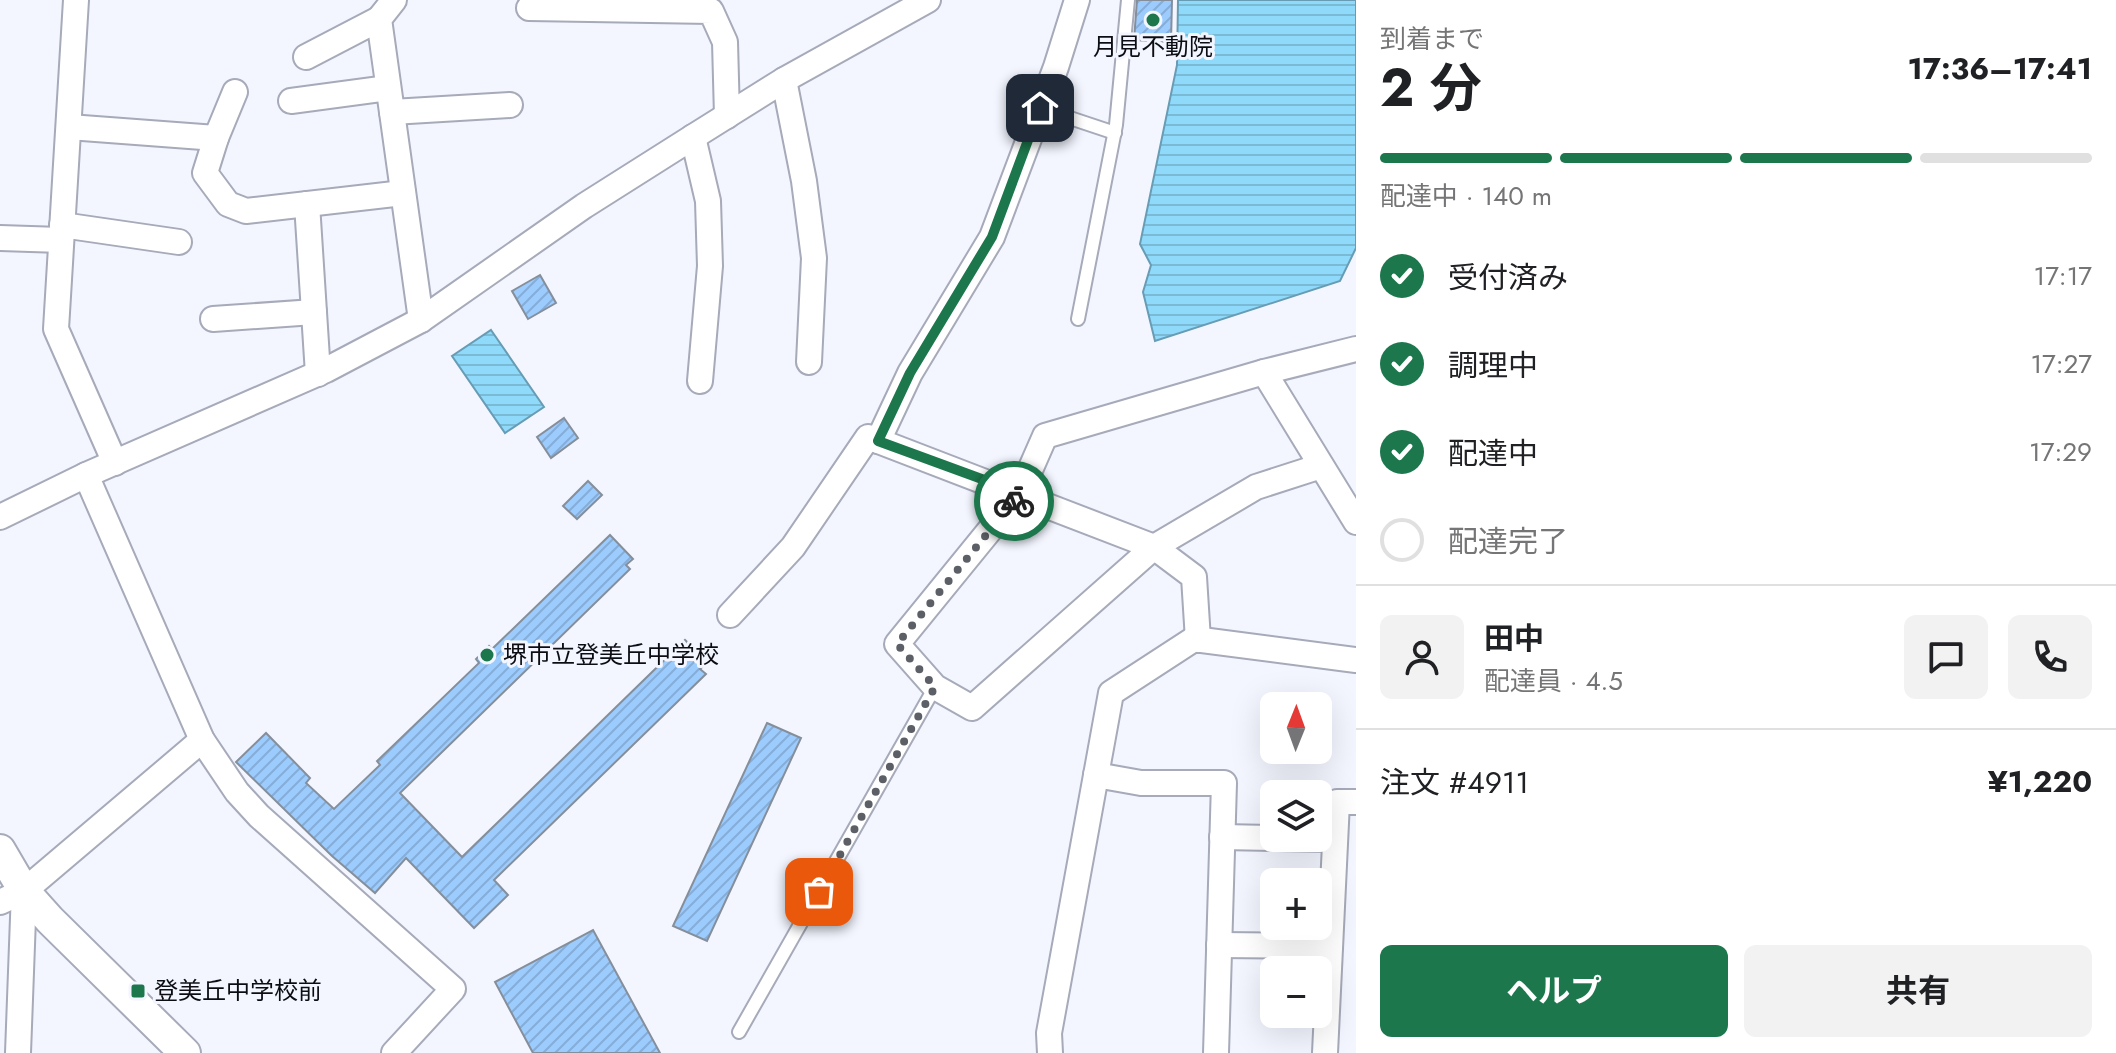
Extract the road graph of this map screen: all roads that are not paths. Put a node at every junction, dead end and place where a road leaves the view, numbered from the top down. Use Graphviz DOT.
graph roads {
  1 [pos="76,0"];
  2 [pos="928,0"];
  3 [pos="1077,0"];
  4 [pos="1128,0"];
  5 [pos="529,8"];
  6 [pos="386,9"];
  7 [pos="306,57"];
  8 [pos="784,80"];
  9 [pos="388,88"];
  10 [pos="235,92"];
  11 [pos="291,101"];
  12 [pos="510,105"];
  13 [pos="1040,108"];
  14 [pos="392,112"];
  15 [pos="727,116"];
  16 [pos="69,127"];
  17 [pos="1115,133"];
  18 [pos="693,137"];
  19 [pos="216,138"];
  20 [pos="403,193"];
  21 [pos="307,204"];
  22 [pos="61,232"];
  23 [pos="0,238"];
  24 [pos="179,242"];
  25 [pos="314,312"];
  26 [pos="213,319"];
  27 [pos="1078,319"];
  28 [pos="421,320"];
  29 [pos="1356,349"];
  30 [pos="809,362"];
  31 [pos="1264,372"];
  32 [pos="318,374"];
  33 [pos="700,381"];
  34 [pos="878,441"];
  35 [pos="115,463"];
  36 [pos="1321,466"];
  37 [pos="86,475"];
  38 [pos="1020,493"];
  39 [pos="0,517"];
  40 [pos="1356,522"];
  41 [pos="1154,547"];
  42 [pos="730,615"];
  43 [pos="1198,640"];
  44 [pos="1356,660"];
  45 [pos="935,687"];
  46 [pos="202,740"];
  47 [pos="1096,775"];
  48 [pos="1356,802"];
  49 [pos="1222,837"];
  50 [pos="1260,838"];
  51 [pos="1332,839"];
  52 [pos="1335,839"];
  53 [pos="0,850"];
  54 [pos="12,896"];
  55 [pos="1219,945"];
  56 [pos="1330,946"];
  57 [pos="739,1032"];
  58 [pos="18,1053"];
  59 [pos="185,1053"];
  60 [pos="394,1053"];
  61 [pos="1050,1053"];
  62 [pos="1216,1053"];
  63 [pos="1325,1053"];
  1 -- 16 [label="street"];
  2 -- 8 [label="street"];
  3 -- 13 [label="street"];
  4 -- 17 [label="lane"];
  5 -- 15 [label="street"];
  6 -- 7 [label="street"];
  6 -- 9 [label="street"];
  8 -- 15 [label="street"];
  8 -- 30 [label="street"];
  9 -- 11 [label="street"];
  9 -- 14 [label="street"];
  10 -- 19 [label="street"];
  12 -- 14 [label="street"];
  13 -- 17 [label="lane"];
  13 -- 34 [label="street"];
  14 -- 20 [label="street"];
  15 -- 18 [label="street"];
  16 -- 19 [label="street"];
  16 -- 22 [label="street"];
  17 -- 27 [label="lane"];
  18 -- 28 [label="street"];
  18 -- 33 [label="street"];
  19 -- 21 [label="street"];
  20 -- 21 [label="street"];
  20 -- 28 [label="street"];
  21 -- 25 [label="street"];
  22 -- 23 [label="street"];
  22 -- 24 [label="street"];
  22 -- 35 [label="street"];
  25 -- 26 [label="street"];
  25 -- 32 [label="street"];
  28 -- 32 [label="street"];
  29 -- 31 [label="street"];
  31 -- 36 [label="street"];
  31 -- 38 [label="street"];
  32 -- 35 [label="street"];
  34 -- 38 [label="street"];
  34 -- 42 [label="street"];
  35 -- 37 [label="street"];
  36 -- 40 [label="street"];
  36 -- 41 [label="street"];
  37 -- 39 [label="street"];
  37 -- 46 [label="street"];
  38 -- 41 [label="street"];
  38 -- 45 [label="street"];
  41 -- 43 [label="street"];
  41 -- 45 [label="street"];
  43 -- 44 [label="street"];
  43 -- 47 [label="street"];
  45 -- 57 [label="lane"];
  46 -- 54 [label="street"];
  46 -- 60 [label="street"];
  47 -- 49 [label="street"];
  47 -- 61 [label="street"];
  48 -- 52 [label="street"];
  49 -- 50 [label="street"];
  49 -- 55 [label="street"];
  51 -- 52 [label="street"];
  52 -- 56 [label="street"];
  53 -- 54 [label="street"];
  54 -- 58 [label="street"];
  54 -- 59 [label="street"];
  55 -- 56 [label="street"];
  55 -- 62 [label="street"];
  56 -- 63 [label="street"];
}
